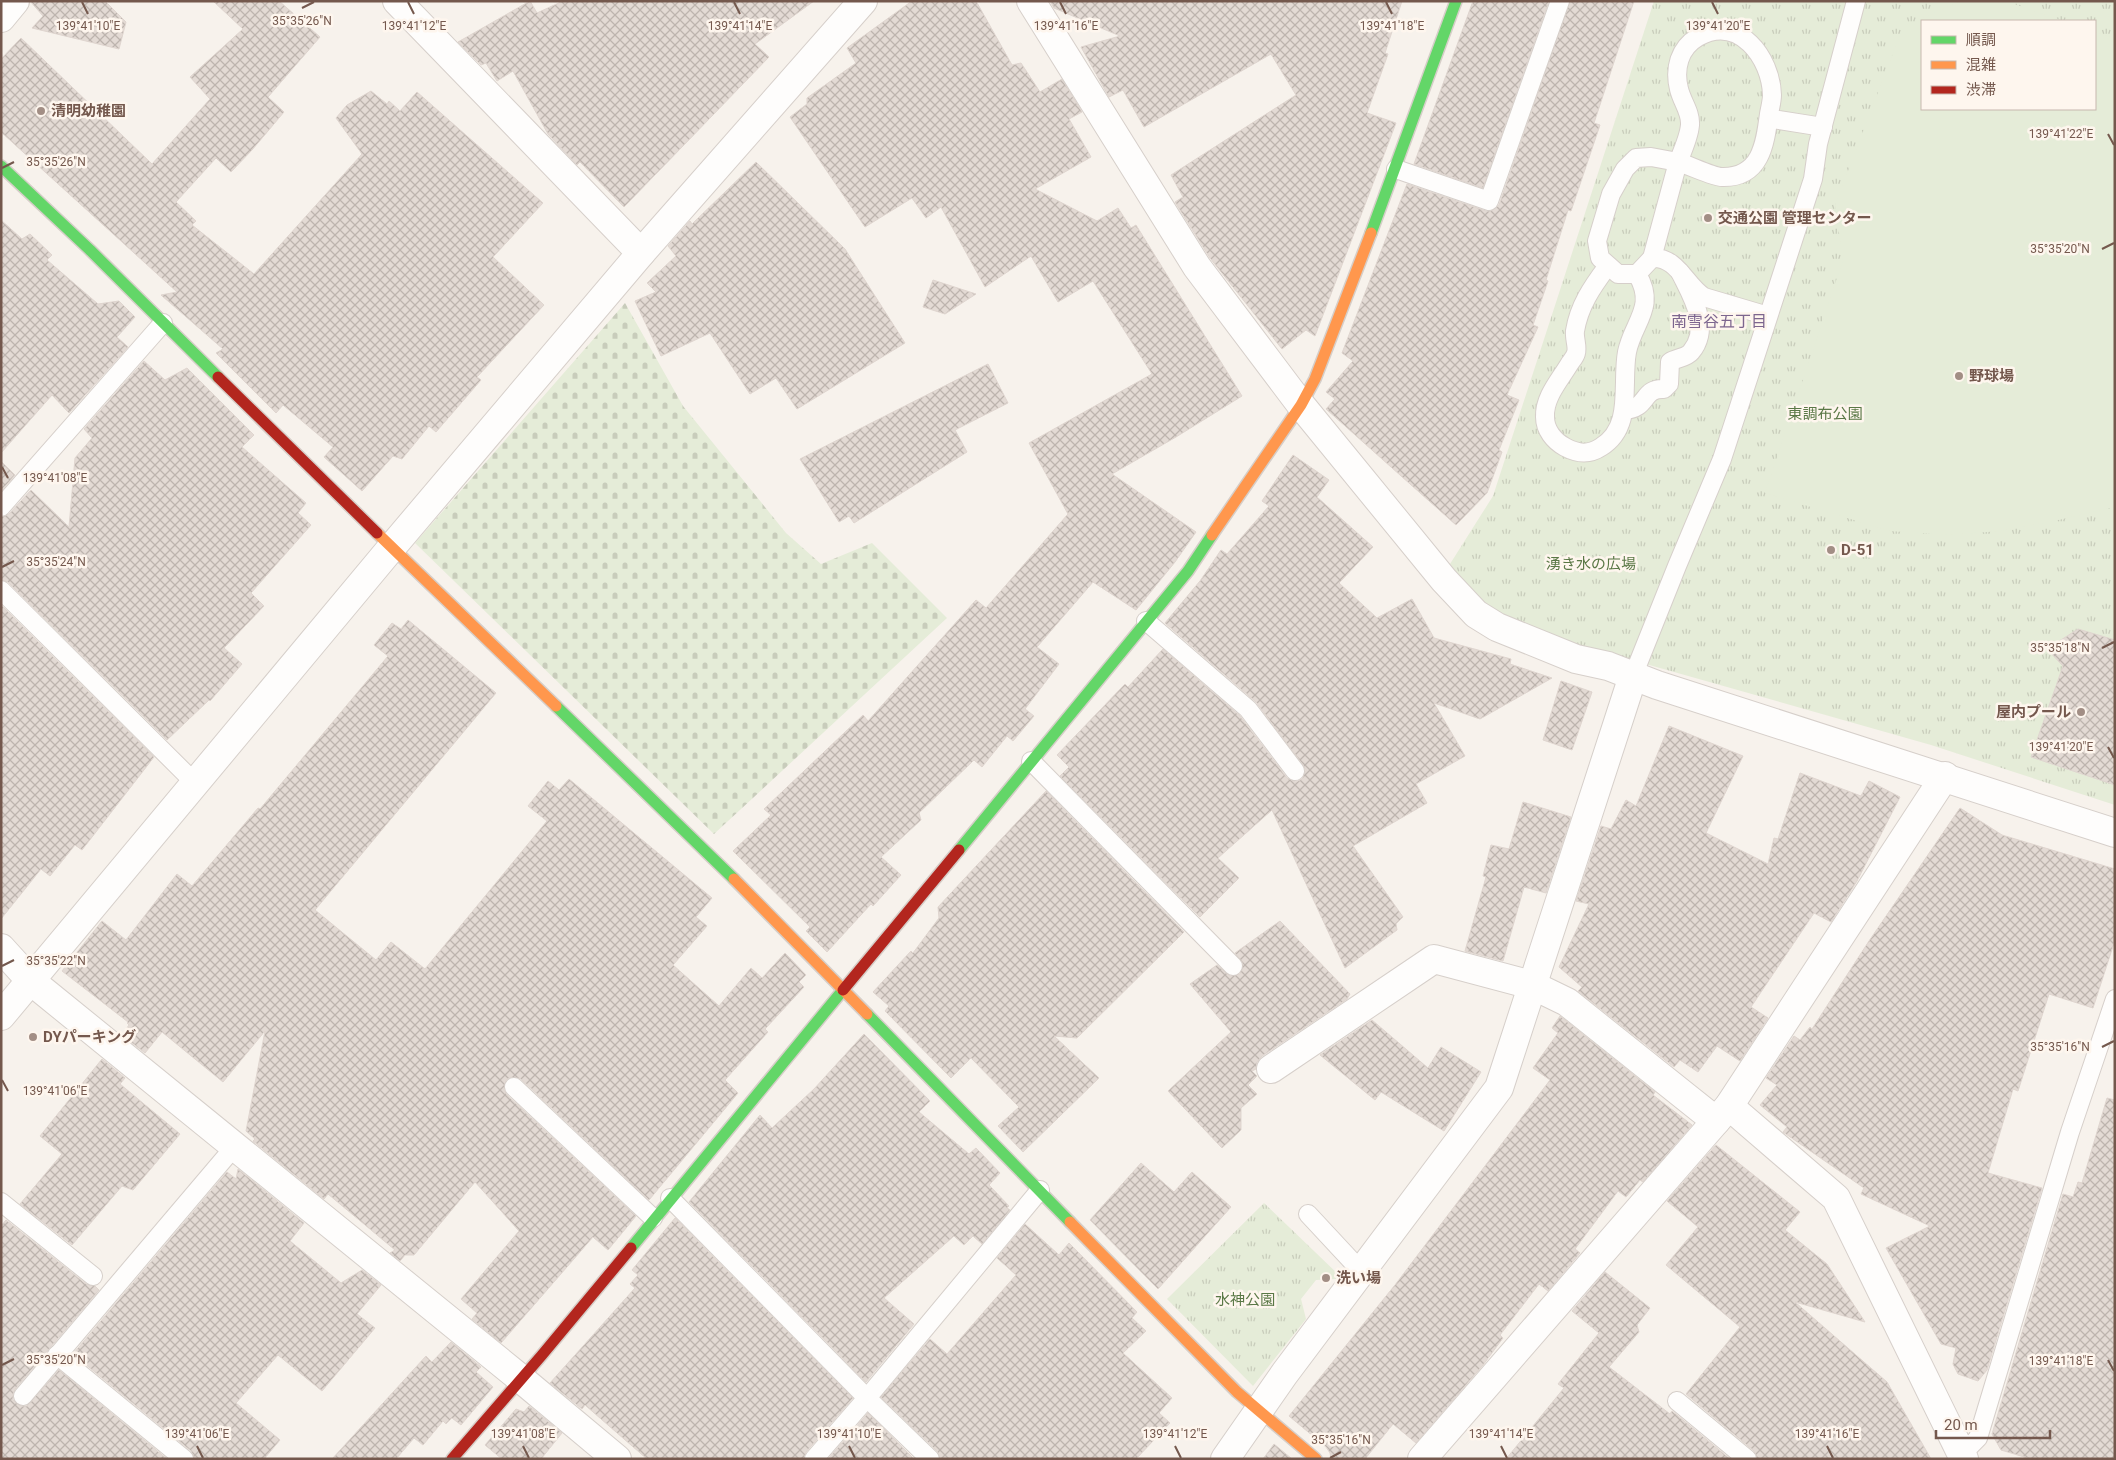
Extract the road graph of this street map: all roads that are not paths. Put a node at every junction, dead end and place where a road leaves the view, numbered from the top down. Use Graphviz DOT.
graph roads {
  1 [pos="15,1"];
  2 [pos="396,1"];
  3 [pos="863,1"];
  4 [pos="1031,1"];
  5 [pos="1456,1"];
  6 [pos="1560,1"];
  7 [pos="1856,1"];
  8 [pos="1,18"];
  9 [pos="1769,114"];
  10 [pos="1823,127"];
  11 [pos="1678,162"];
  12 [pos="1,166"];
  13 [pos="1396,169"];
  14 [pos="641,253"];
  15 [pos="1652,258"];
  16 [pos="1607,267"];
  17 [pos="1680,272"];
  18 [pos="1636,274"];
  19 [pos="1768,316"];
  20 [pos="163,323"];
  21 [pos="1301,405"];
  22 [pos="1624,410"];
  23 [pos="1,507"];
  24 [pos="392,547"];
  25 [pos="1,590"];
  26 [pos="1146,621"];
  27 [pos="1634,676"];
  28 [pos="1031,761"];
  29 [pos="1295,771"];
  30 [pos="1945,776"];
  31 [pos="195,783"];
  32 [pos="2115,832"];
  33 [pos="1,948"];
  34 [pos="1232,966"];
  35 [pos="31,981"];
  36 [pos="1532,985"];
  37 [pos="843,989"];
  38 [pos="2115,999"];
  39 [pos="1,1016"];
  40 [pos="1271,1069"];
  41 [pos="514,1088"];
  42 [pos="1722,1114"];
  43 [pos="235,1146"];
  44 [pos="1040,1190"];
  45 [pos="670,1198"];
  46 [pos="1,1202"];
  47 [pos="1308,1214"];
  48 [pos="653,1218"];
  49 [pos="1361,1271"];
  50 [pos="93,1276"];
  51 [pos="57,1355"];
  52 [pos="520,1378"];
  53 [pos="23,1396"];
  54 [pos="867,1398"];
  55 [pos="1678,1401"];
  56 [pos="1258,1411"];
  57 [pos="1961,1457"];
  58 [pos="184,1459"];
  59 [pos="452,1459"];
  60 [pos="617,1459"];
  61 [pos="814,1459"];
  62 [pos="930,1459"];
  63 [pos="1225,1459"];
  64 [pos="1316,1459"];
  65 [pos="1422,1459"];
  66 [pos="1747,1459"];
  1 -- 8 [label="street"];
  2 -- 14 [label="street"];
  3 -- 14 [label="street"];
  4 -- 21 [label="street"];
  5 -- 13 [label="street"];
  6 -- 13 [label="lane"];
  7 -- 10 [label="lane"];
  9 -- 10 [label="lane"];
  9 -- 11 [label="lane"];
  9 -- 11 [label="lane"];
  10 -- 19 [label="lane"];
  11 -- 15 [label="lane"];
  11 -- 16 [label="lane"];
  12 -- 20 [label="street"];
  13 -- 21 [label="street"];
  14 -- 24 [label="street"];
  15 -- 17 [label="lane"];
  15 -- 18 [label="lane"];
  16 -- 18 [label="lane"];
  16 -- 22 [label="lane"];
  17 -- 19 [label="lane"];
  17 -- 22 [label="lane"];
  18 -- 22 [label="lane"];
  19 -- 27 [label="lane"];
  20 -- 23 [label="lane"];
  20 -- 24 [label="street"];
  21 -- 26 [label="street"];
  21 -- 27 [label="street"];
  24 -- 31 [label="street"];
  24 -- 37 [label="street"];
  25 -- 31 [label="lane"];
  26 -- 28 [label="street"];
  26 -- 29 [label="lane"];
  27 -- 30 [label="street"];
  27 -- 36 [label="street"];
  28 -- 34 [label="lane"];
  28 -- 37 [label="street"];
  30 -- 32 [label="street"];
  30 -- 42 [label="street"];
  31 -- 35 [label="street"];
  33 -- 35 [label="street"];
  35 -- 39 [label="street"];
  35 -- 43 [label="street"];
  36 -- 40 [label="street"];
  36 -- 42 [label="street"];
  36 -- 49 [label="street"];
  37 -- 44 [label="street"];
  37 -- 45 [label="street"];
  38 -- 57 [label="lane"];
  41 -- 48 [label="lane"];
  42 -- 57 [label="street"];
  42 -- 65 [label="street"];
  43 -- 51 [label="lane"];
  43 -- 52 [label="street"];
  44 -- 54 [label="lane"];
  44 -- 56 [label="street"];
  45 -- 48 [label="street"];
  45 -- 54 [label="lane"];
  46 -- 50 [label="lane"];
  47 -- 49 [label="lane"];
  48 -- 52 [label="street"];
  49 -- 56 [label="street"];
  51 -- 53 [label="lane"];
  51 -- 58 [label="lane"];
  52 -- 59 [label="street"];
  52 -- 60 [label="street"];
  54 -- 61 [label="lane"];
  54 -- 62 [label="lane"];
  55 -- 66 [label="lane"];
  56 -- 63 [label="street"];
  56 -- 64 [label="street"];
}
